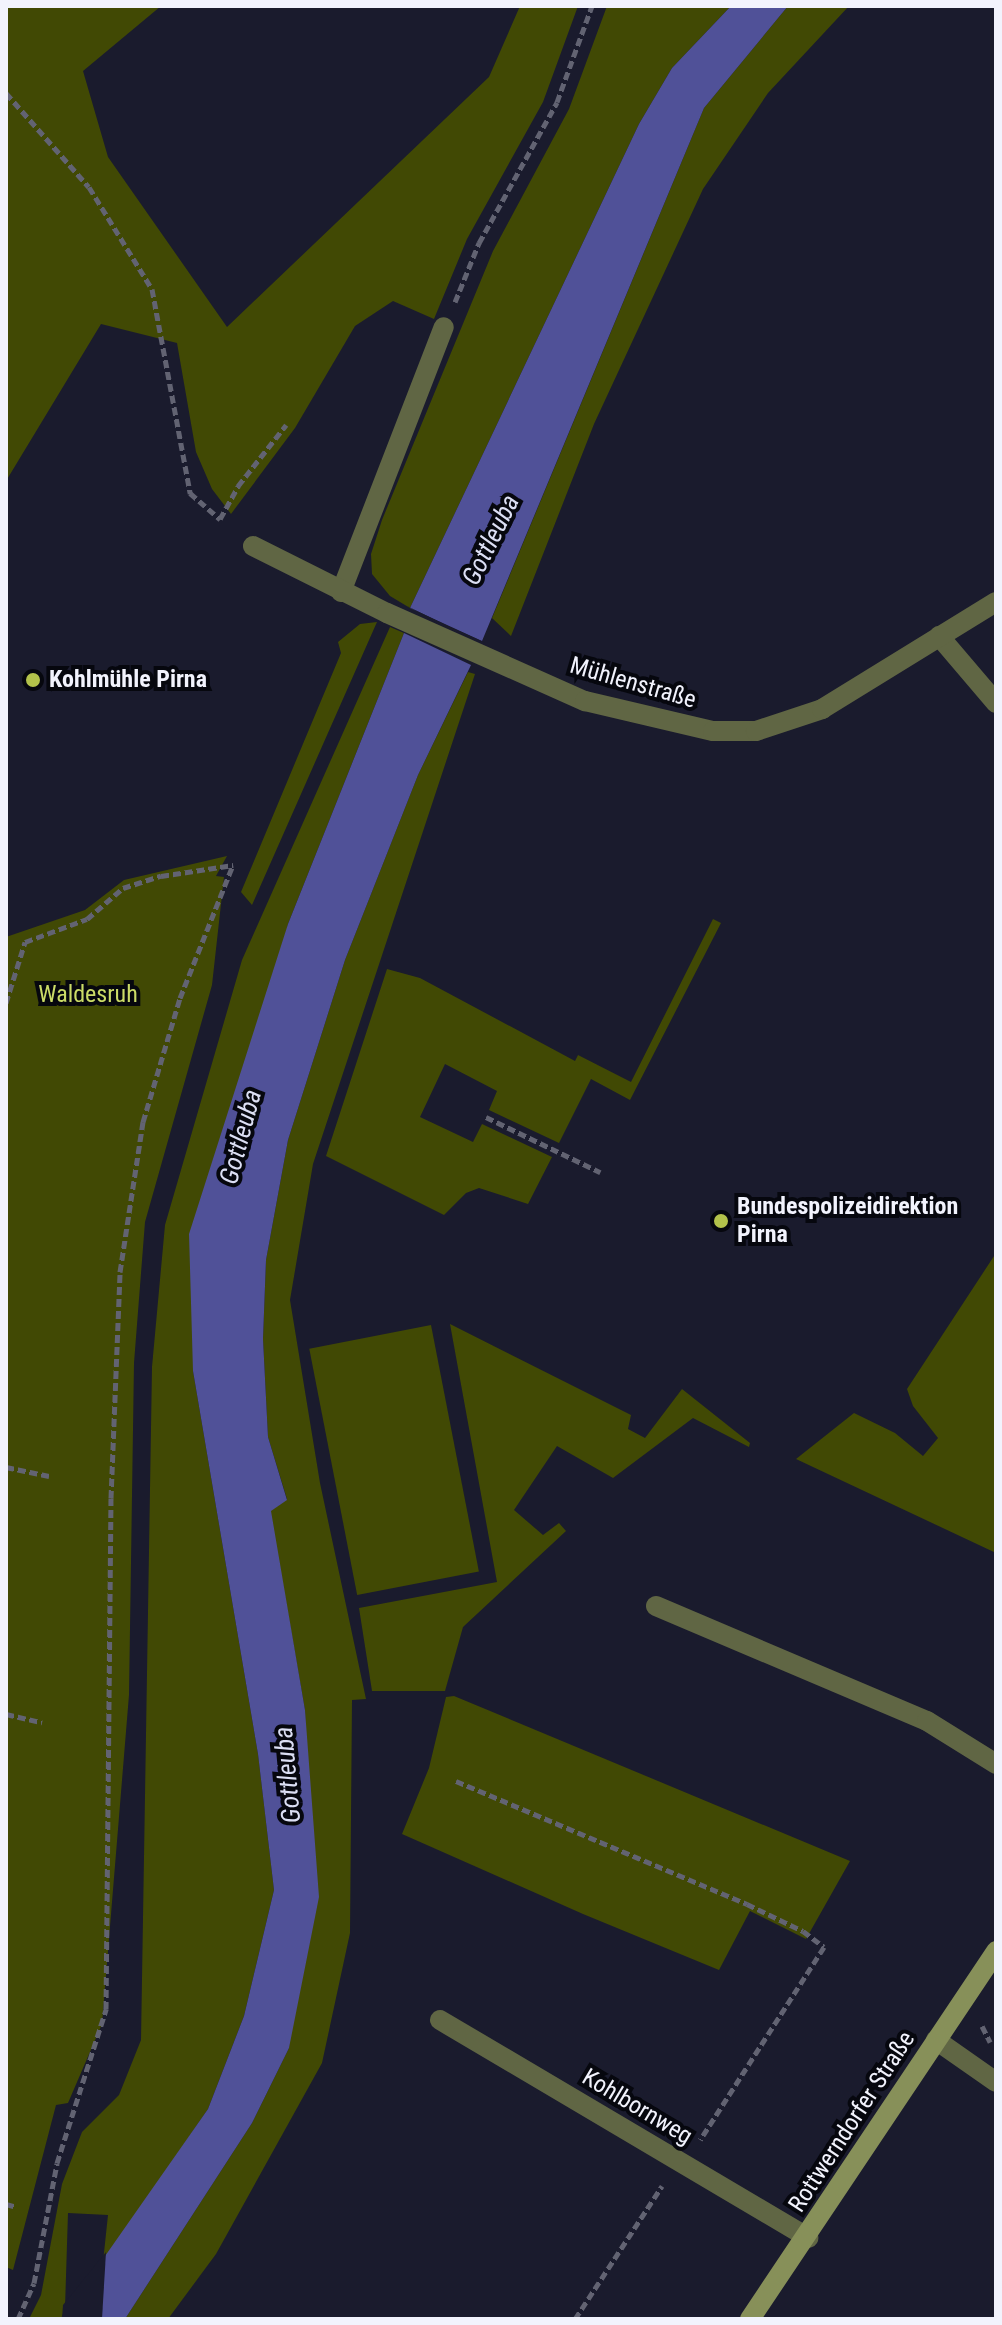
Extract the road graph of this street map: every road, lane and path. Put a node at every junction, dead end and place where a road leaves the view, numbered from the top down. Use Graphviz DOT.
graph roads {
  1 [pos="592,6"];
  2 [pos="6,93"];
  3 [pos="444,327"];
  4 [pos="286,425"];
  5 [pos="253,546"];
  6 [pos="341,592"];
  7 [pos="996,602"];
  8 [pos="939,636"];
  9 [pos="996,703"];
  10 [pos="6,1003"];
  11 [pos="486,1117"];
  12 [pos="600,1172"];
  13 [pos="6,1467"];
  14 [pos="49,1476"];
  15 [pos="656,1606"];
  16 [pos="6,1714"];
  17 [pos="42,1722"];
  18 [pos="996,1764"];
  19 [pos="456,1781"];
  20 [pos="996,1951"];
  21 [pos="440,2020"];
  22 [pos="936,2040"];
  23 [pos="996,2082"];
  24 [pos="681,2163"];
  25 [pos="6,2204"];
  26 [pos="17,2207"];
  27 [pos="808,2238"];
  28 [pos="18,2319"];
  29 [pos="575,2319"];
  30 [pos="750,2319"];
  1 -- 3 [label="path"];
  2 -- 4 [label="path"];
  3 -- 6 [label="street"];
  5 -- 6 [label="street, Mühlenstraße"];
  6 -- 8 [label="street, Mühlenstraße"];
  7 -- 8 [label="street, Mühlenstraße"];
  8 -- 9 [label="street"];
  10 -- 28 [label="path"];
  11 -- 12 [label="path"];
  13 -- 14 [label="path"];
  15 -- 18 [label="street"];
  16 -- 17 [label="path"];
  19 -- 24 [label="path"];
  20 -- 22 [label="main road, Rottwerndorfer Straße"];
  21 -- 24 [label="street, Kohlbornweg"];
  22 -- 23 [label="street"];
  22 -- 27 [label="main road, Rottwerndorfer Straße"];
  24 -- 27 [label="street, Kohlbornweg"];
  24 -- 29 [label="path"];
  25 -- 26 [label="path"];
  27 -- 30 [label="main road, Rottwerndorfer Straße"];
}
